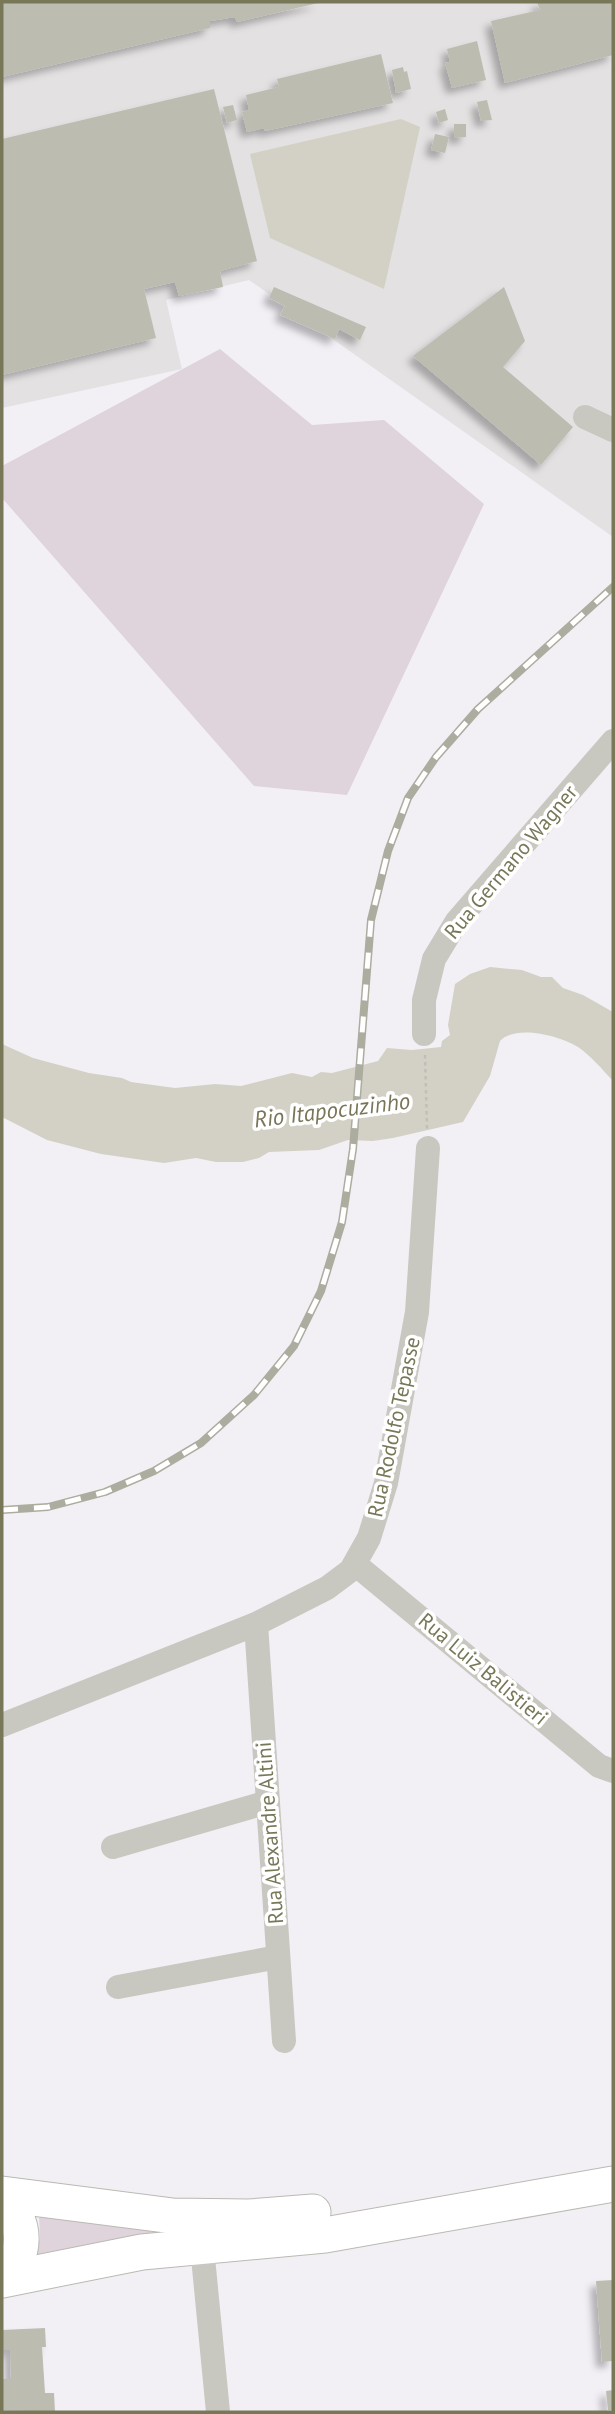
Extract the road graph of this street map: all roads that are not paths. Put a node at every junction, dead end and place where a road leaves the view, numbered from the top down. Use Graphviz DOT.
graph roads {
  1 [pos="584,417"];
  2 [pos="613,430"];
  3 [pos="613,741"];
  4 [pos="424,1034"];
  5 [pos="428,1147"];
  6 [pos="355,1564"];
  7 [pos="256,1624"];
  8 [pos="2,1724"];
  9 [pos="613,1771"];
  10 [pos="268,1802"];
  11 [pos="113,1847"];
  12 [pos="278,1957"];
  13 [pos="118,1987"];
  14 [pos="284,2041"];
  15 [pos="613,2160"];
  16 [pos="613,2184"];
  17 [pos="2,2196"];
  18 [pos="202,2247"];
  19 [pos="2,2279"];
  20 [pos="218,2412"];
  1 -- 2 [label="street"];
  3 -- 4 [label="street, Rua Germano Wagner"];
  5 -- 6 [label="street, Rua Rodolfo Tepasse"];
  6 -- 7 [label="street, Rua Rodolfo Tepasse"];
  6 -- 9 [label="street, Rua Luiz Balistieri"];
  7 -- 8 [label="street, Rua Rodolfo Tepasse"];
  7 -- 10 [label="street, Rua Alexandre Altini"];
  10 -- 11 [label="street"];
  10 -- 12 [label="street, Rua Alexandre Altini"];
  12 -- 13 [label="street"];
  12 -- 14 [label="street, Rua Alexandre Altini"];
  15 -- 17 [label="highway"];
  16 -- 18 [label="highway"];
  17 -- 19 [label="highway"];
  18 -- 19 [label="highway"];
  18 -- 20 [label="street"];
}
